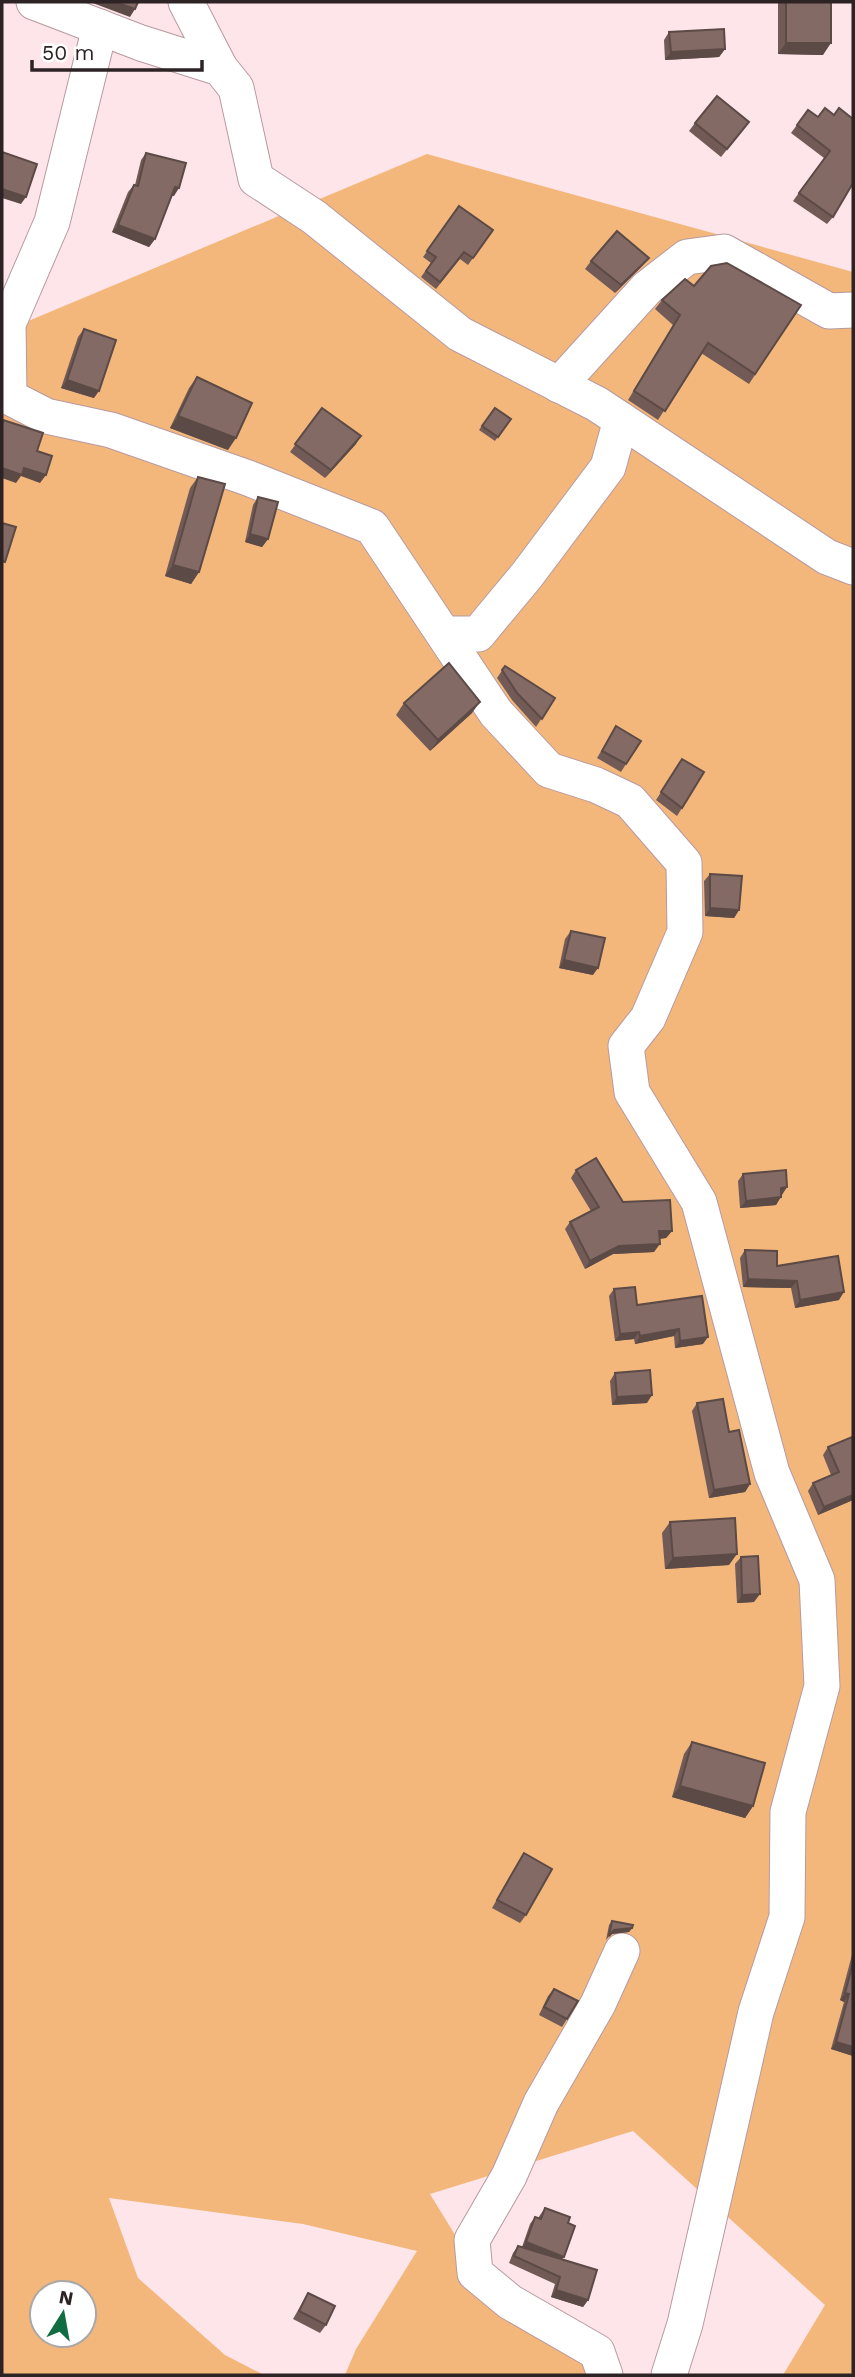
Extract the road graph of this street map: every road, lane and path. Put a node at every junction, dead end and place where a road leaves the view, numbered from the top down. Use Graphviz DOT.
graph roads {
  1 [pos="34,2"];
  2 [pos="186,2"];
  3 [pos="100,27"];
  4 [pos="220,68"];
  5 [pos="853,310"];
  6 [pos="559,385"];
  7 [pos="621,420"];
  8 [pos="853,567"];
  9 [pos="445,634"];
  10 [pos="622,1951"];
  11 [pos="605,2375"];
  12 [pos="669,2375"];
  1 -- 3 [label="street"];
  2 -- 4 [label="street"];
  3 -- 4 [label="street"];
  3 -- 9 [label="street"];
  4 -- 6 [label="street"];
  5 -- 6 [label="street"];
  6 -- 7 [label="street"];
  7 -- 8 [label="street"];
  7 -- 9 [label="street"];
  9 -- 12 [label="street"];
  10 -- 11 [label="street"];
}
